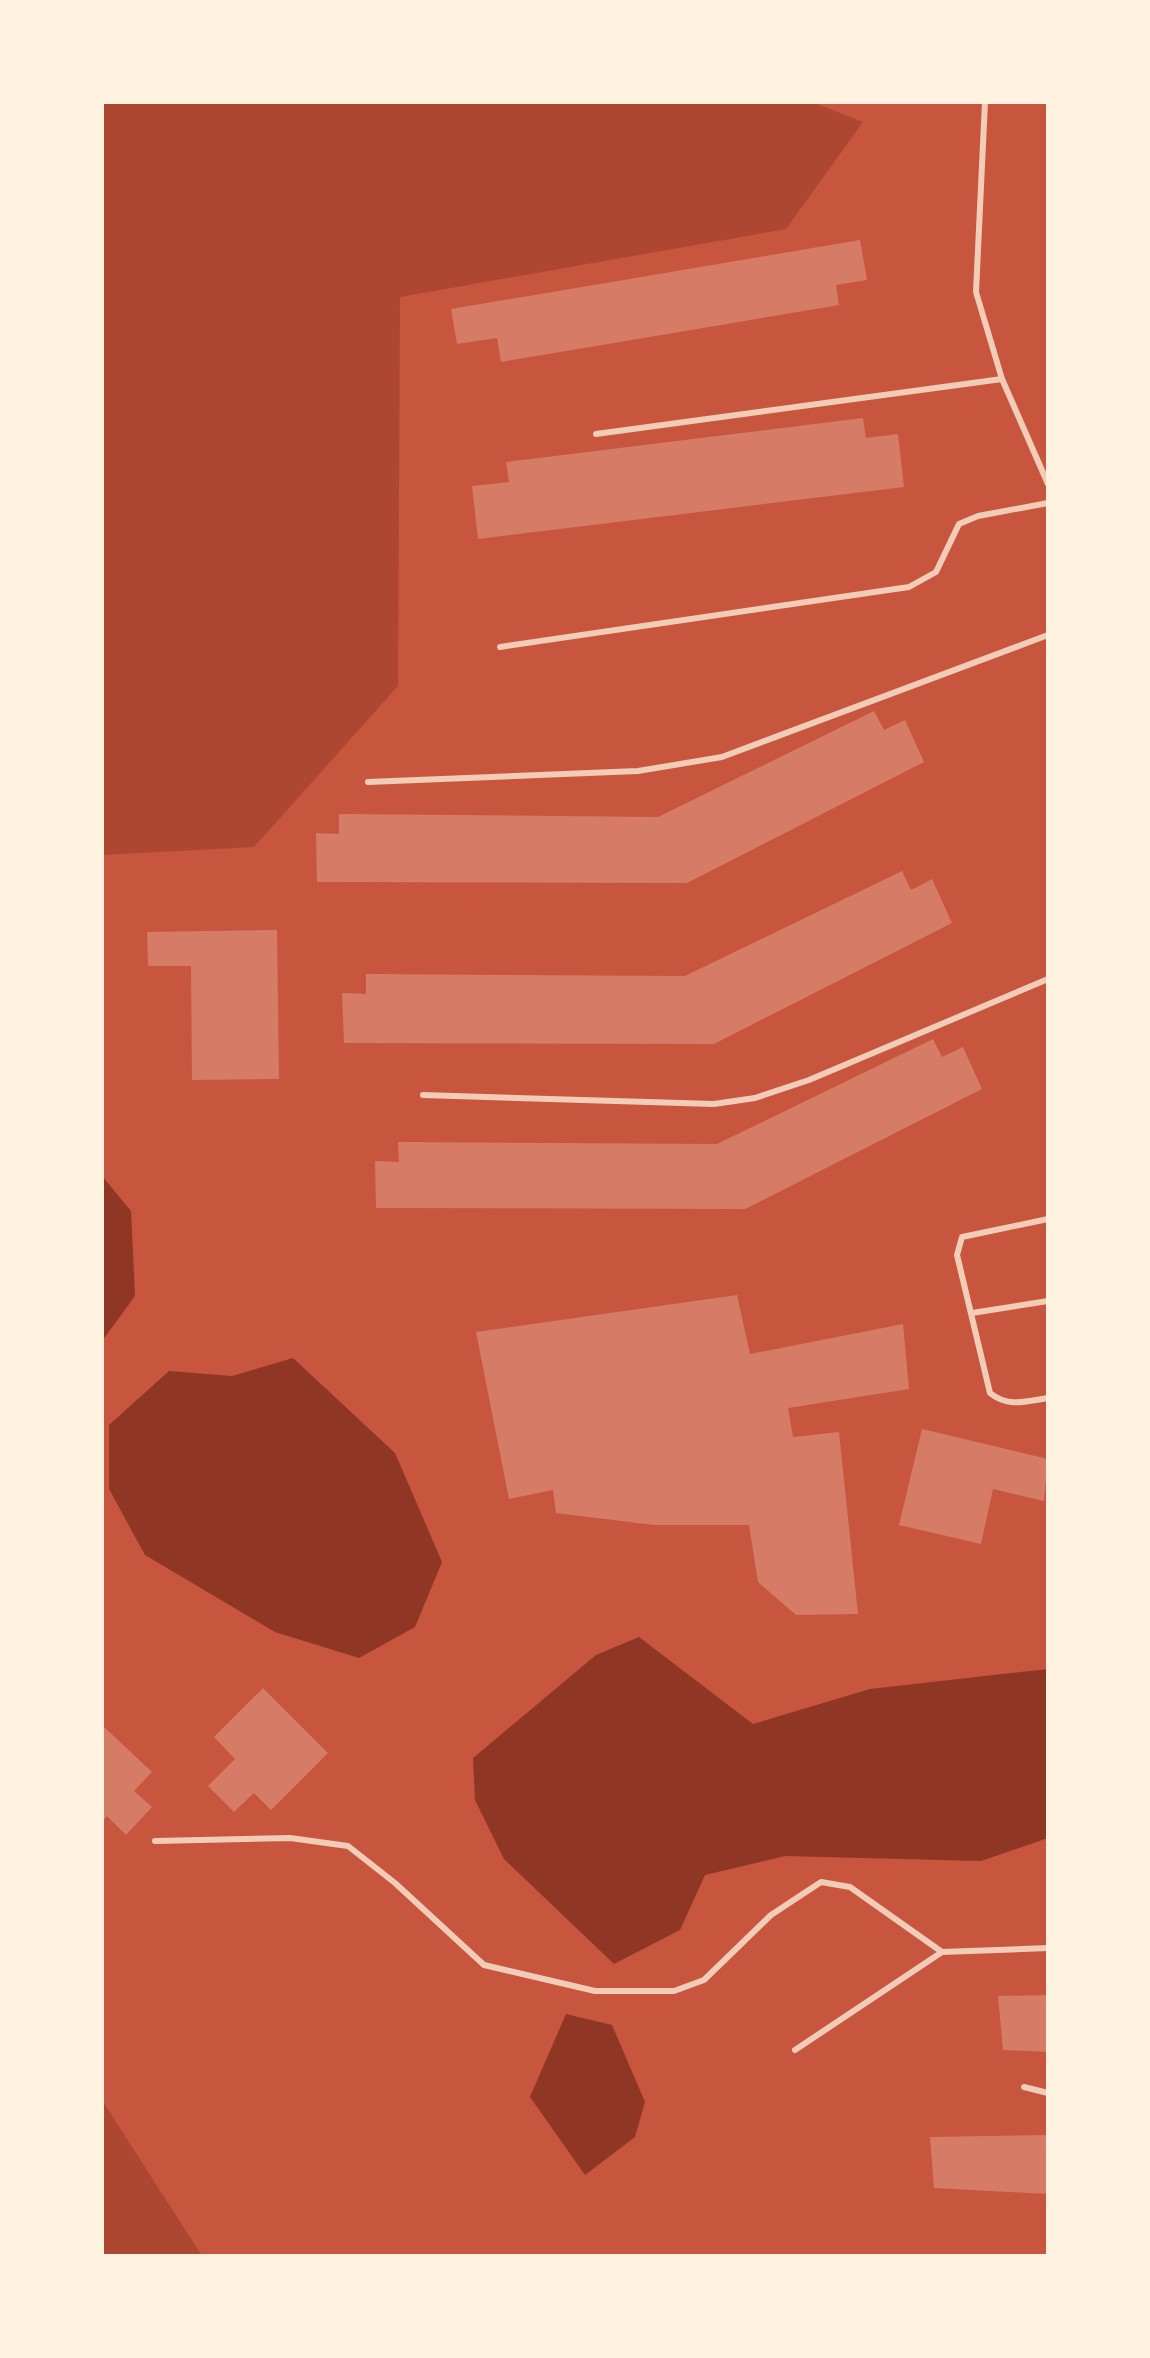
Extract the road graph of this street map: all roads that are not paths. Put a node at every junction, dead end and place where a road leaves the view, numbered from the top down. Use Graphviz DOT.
graph roads {
  1 [pos="985,102"];
  2 [pos="1002,379"];
  3 [pos="596,434"];
  4 [pos="1048,484"];
  5 [pos="1048,503"];
  6 [pos="1048,635"];
  7 [pos="500,647"];
  8 [pos="368,782"];
  9 [pos="1048,979"];
  10 [pos="423,1095"];
  11 [pos="1048,1219"];
  12 [pos="1048,1301"];
  13 [pos="972,1313"];
  14 [pos="1048,1398"];
  15 [pos="155,1841"];
  16 [pos="1048,1948"];
  17 [pos="942,1952"];
  18 [pos="795,2050"];
  19 [pos="1024,2087"];
  20 [pos="1048,2093"];
  1 -- 2 [label="lane"];
  2 -- 3 [label="lane"];
  2 -- 4 [label="lane"];
  5 -- 7 [label="lane"];
  6 -- 8 [label="lane"];
  9 -- 10 [label="lane"];
  11 -- 13 [label="lane"];
  12 -- 13 [label="lane"];
  13 -- 14 [label="lane"];
  15 -- 17 [label="lane"];
  16 -- 17 [label="lane"];
  17 -- 18 [label="lane"];
  19 -- 20 [label="lane"];
}
